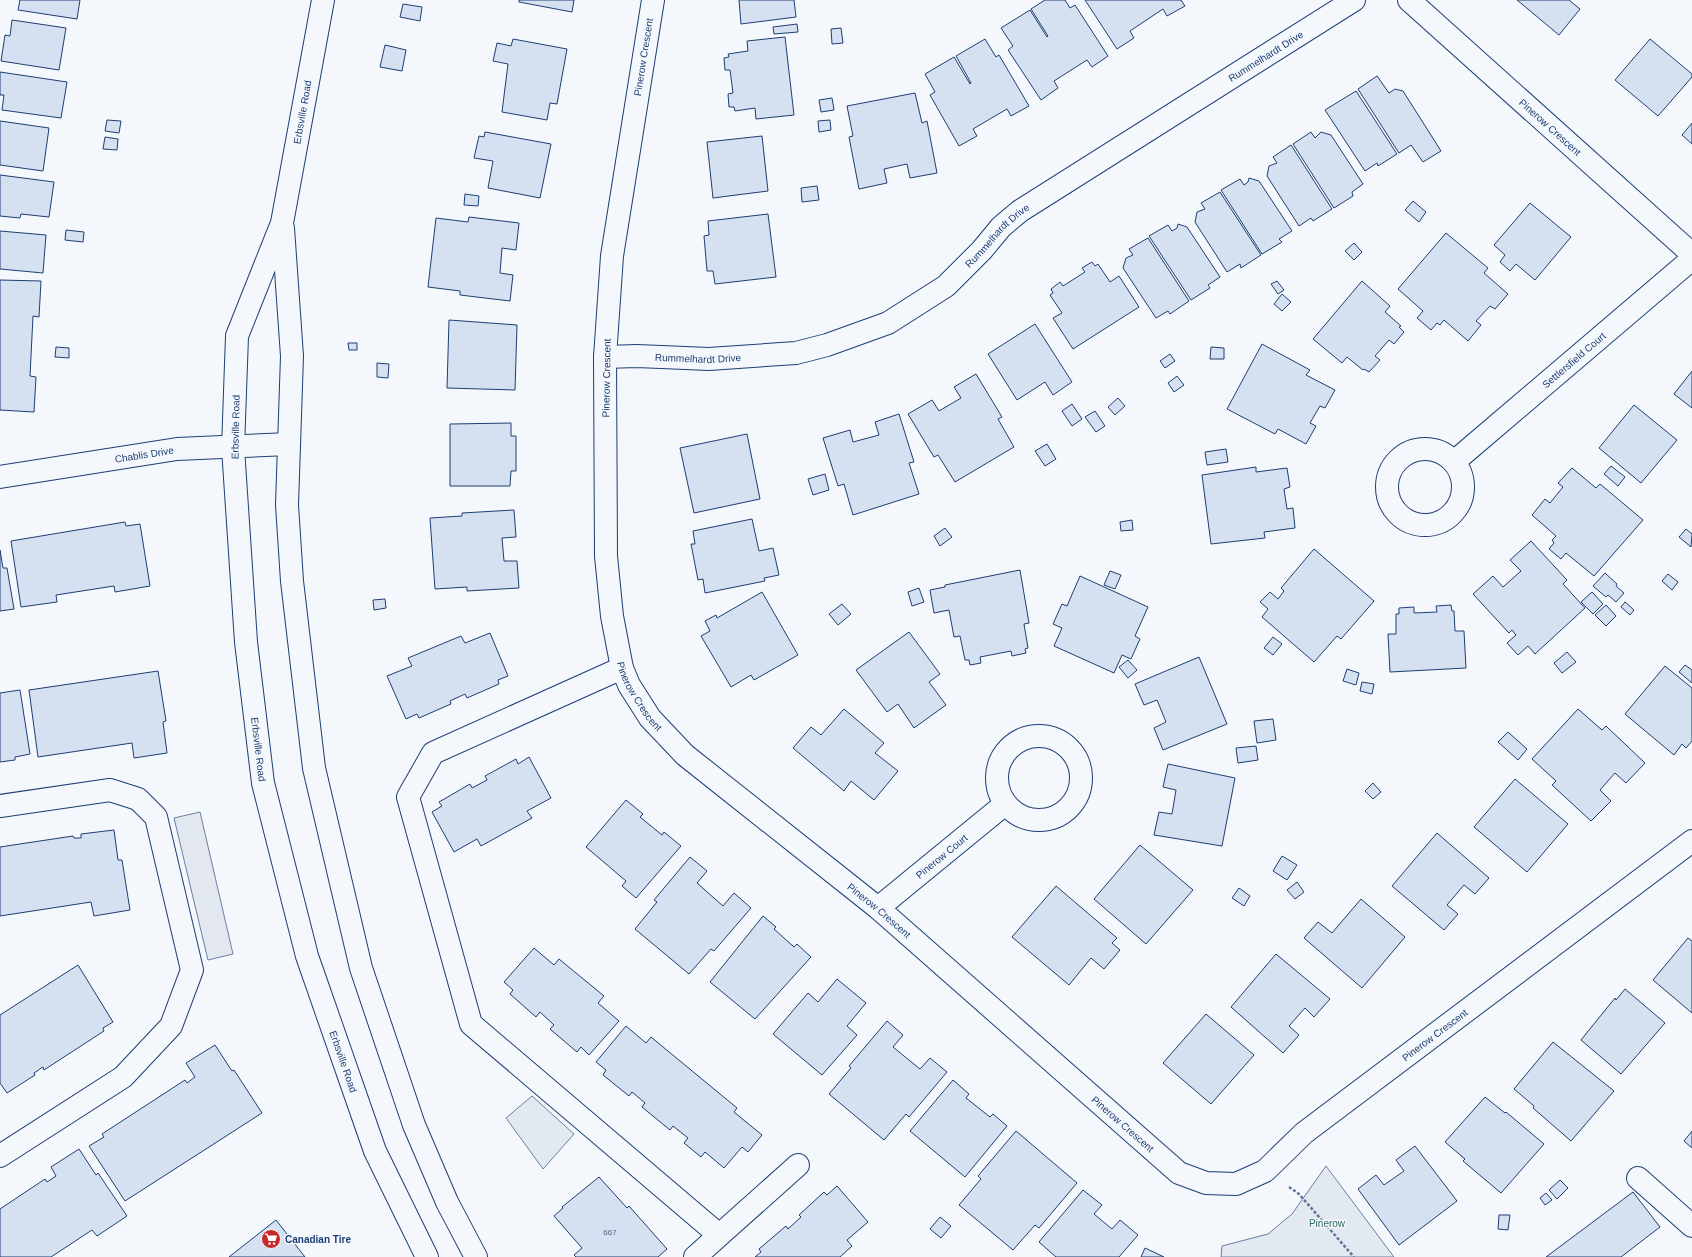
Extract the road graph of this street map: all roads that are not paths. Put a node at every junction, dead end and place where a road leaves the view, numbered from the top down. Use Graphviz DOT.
graph roads {
  1 [pos="323,0"];
  2 [pos="653,0"];
  3 [pos="1354,0"];
  4 [pos="1409,0"];
  5 [pos="282,223"];
  6 [pos="1692,254"];
  7 [pos="1692,259"];
  8 [pos="605,357"];
  9 [pos="289,444"];
  10 [pos="233,448"];
  11 [pos="1455,461"];
  12 [pos="0,477"];
  13 [pos="622,668"];
  14 [pos="1004,804"];
  15 [pos="0,806"];
  16 [pos="1692,841"];
  17 [pos="878,908"];
  18 [pos="0,1156"];
  19 [pos="798,1165"];
  20 [pos="1638,1178"];
  21 [pos="1692,1226"];
  22 [pos="719,1235"];
  23 [pos="426,1257"];
  24 [pos="476,1257"];
  25 [pos="695,1257"];
  1 -- 5 [label="street, Erbsville Road"];
  2 -- 8 [label="street, Pinerow Crescent"];
  3 -- 8 [label="street, Rummelhardt Drive"];
  4 -- 6 [label="street, Pinerow Crescent"];
  5 -- 9 [label="street, Erbsville Road"];
  5 -- 10 [label="street, Erbsville Road"];
  7 -- 11 [label="street, Settlersfield Court"];
  8 -- 13 [label="street, Pinerow Crescent"];
  9 -- 10 [label="street, Chablis Drive"];
  9 -- 24 [label="street, Erbsville Road"];
  10 -- 12 [label="street, Chablis Drive"];
  10 -- 23 [label="street, Erbsville Road"];
  13 -- 17 [label="street, Pinerow Crescent"];
  13 -- 22 [label="street"];
  14 -- 17 [label="street, Pinerow Court"];
  15 -- 18 [label="street"];
  16 -- 17 [label="street, Pinerow Crescent"];
  19 -- 22 [label="street"];
  20 -- 21 [label="street"];
  22 -- 25 [label="street"];
}
